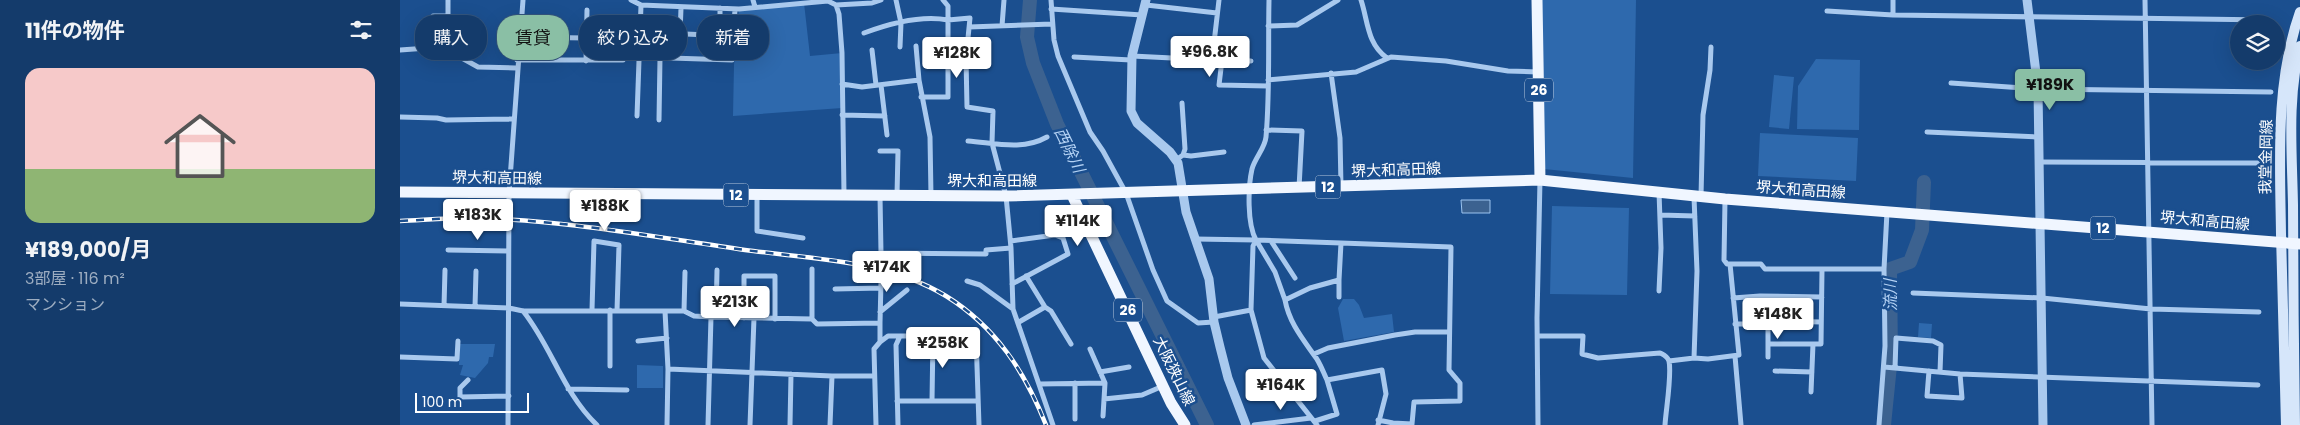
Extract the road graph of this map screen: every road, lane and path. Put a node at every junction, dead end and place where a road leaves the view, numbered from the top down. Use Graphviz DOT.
graph roads {
  1 [pos="448,0"];
  2 [pos="523,0"];
  3 [pos="631,0"];
  4 [pos="753,0"];
  5 [pos="881,0"];
  6 [pos="896,0"];
  7 [pos="943,0"];
  8 [pos="1004,0"];
  9 [pos="1051,0"];
  10 [pos="1219,0"];
  11 [pos="1269,0"];
  12 [pos="1338,0"];
  13 [pos="1361,0"];
  14 [pos="1537,0"];
  15 [pos="1893,0"];
  16 [pos="2027,0"];
  17 [pos="2145,0"];
  18 [pos="1146,2"];
  19 [pos="839,3"];
  20 [pos="641,5"];
  21 [pos="755,7"];
  22 [pos="681,8"];
  23 [pos="720,8"];
  24 [pos="735,9"];
  25 [pos="1052,9"];
  26 [pos="587,10"];
  27 [pos="1827,10"];
  28 [pos="2300,12"];
  29 [pos="1217,13"];
  30 [pos="448,15"];
  31 [pos="521,15"];
  32 [pos="587,15"];
  33 [pos="641,15"];
  34 [pos="680,15"];
  35 [pos="720,15"];
  36 [pos="1142,15"];
  37 [pos="1893,15"];
  38 [pos="2028,16"];
  39 [pos="2146,19"];
  40 [pos="948,20"];
  41 [pos="2230,20"];
  42 [pos="901,23"];
  43 [pos="1052,24"];
  44 [pos="1002,26"];
  45 [pos="1268,26"];
  46 [pos="969,27"];
  47 [pos="864,33"];
  48 [pos="916,46"];
  49 [pos="2300,46"];
  50 [pos="900,47"];
  51 [pos="1711,47"];
  52 [pos="415,49"];
  53 [pos="400,50"];
  54 [pos="872,50"];
  55 [pos="1074,56"];
  56 [pos="947,57"];
  57 [pos="687,58"];
  58 [pos="966,58"];
  59 [pos="1132,58"];
  60 [pos="1386,58"];
  61 [pos="467,60"];
  62 [pos="517,60"];
  63 [pos="622,60"];
  64 [pos="639,60"];
  65 [pos="660,60"];
  66 [pos="1212,60"];
  67 [pos="1222,60"];
  68 [pos="586,61"];
  69 [pos="1251,61"];
  70 [pos="516,68"];
  71 [pos="1538,72"];
  72 [pos="1331,73"];
  73 [pos="919,80"];
  74 [pos="2296,82"];
  75 [pos="1268,83"];
  76 [pos="1951,83"];
  77 [pos="842,84"];
  78 [pos="878,85"];
  79 [pos="2038,89"];
  80 [pos="2146,90"];
  81 [pos="2272,92"];
  82 [pos="921,97"];
  83 [pos="1182,103"];
  84 [pos="842,115"];
  85 [pos="637,116"];
  86 [pos="885,116"];
  87 [pos="400,118"];
  88 [pos="513,119"];
  89 [pos="659,120"];
  90 [pos="1266,130"];
  91 [pos="1927,132"];
  92 [pos="887,135"];
  93 [pos="1047,137"];
  94 [pos="2038,137"];
  95 [pos="968,140"];
  96 [pos="992,143"];
  97 [pos="880,151"];
  98 [pos="1224,152"];
  99 [pos="1180,158"];
  100 [pos="2038,162"];
  101 [pos="2148,163"];
  102 [pos="2261,163"];
  103 [pos="1540,180"];
  104 [pos="1341,187"];
  105 [pos="1300,188"];
  106 [pos="1250,189"];
  107 [pos="400,192"];
  108 [pos="1182,192"];
  109 [pos="1658,192"];
  110 [pos="509,193"];
  111 [pos="1122,193"];
  112 [pos="757,195"];
  113 [pos="844,195"];
  114 [pos="1072,195"];
  115 [pos="880,196"];
  116 [pos="897,196"];
  117 [pos="931,196"];
  118 [pos="1006,196"];
  119 [pos="1698,197"];
  120 [pos="1725,199"];
  121 [pos="1886,212"];
  122 [pos="1660,215"];
  123 [pos="1695,216"];
  124 [pos="2040,223"];
  125 [pos="2150,231"];
  126 [pos="803,238"];
  127 [pos="1195,239"];
  128 [pos="1256,240"];
  129 [pos="1011,241"];
  130 [pos="1270,241"];
  131 [pos="1341,243"];
  132 [pos="2292,243"];
  133 [pos="1011,248"];
  134 [pos="448,250"];
  135 [pos="508,251"];
  136 [pos="1730,264"];
  137 [pos="812,269"];
  138 [pos="1884,269"];
  139 [pos="445,270"];
  140 [pos="717,270"];
  141 [pos="1822,270"];
  142 [pos="476,272"];
  143 [pos="685,272"];
  144 [pos="1026,276"];
  145 [pos="1295,278"];
  146 [pos="1339,280"];
  147 [pos="967,281"];
  148 [pos="1012,284"];
  149 [pos="835,289"];
  150 [pos="907,290"];
  151 [pos="1659,291"];
  152 [pos="1913,293"];
  153 [pos="1339,297"];
  154 [pos="1822,297"];
  155 [pos="1733,298"];
  156 [pos="2042,298"];
  157 [pos="1285,300"];
  158 [pos="400,304"];
  159 [pos="444,306"];
  160 [pos="475,307"];
  161 [pos="1045,307"];
  162 [pos="509,308"];
  163 [pos="1013,309"];
  164 [pos="2151,309"];
  165 [pos="592,310"];
  166 [pos="610,310"];
  167 [pos="617,310"];
  168 [pos="1251,310"];
  169 [pos="523,311"];
  170 [pos="665,311"];
  171 [pos="684,311"];
  172 [pos="880,312"];
  173 [pos="2259,312"];
  174 [pos="714,317"];
  175 [pos="744,318"];
  176 [pos="754,318"];
  177 [pos="775,319"];
  178 [pos="812,320"];
  179 [pos="1214,320"];
  180 [pos="1019,322"];
  181 [pos="1821,322"];
  182 [pos="880,323"];
  183 [pos="1735,324"];
  184 [pos="1768,324"];
  185 [pos="1450,332"];
  186 [pos="900,336"];
  187 [pos="933,336"];
  188 [pos="1538,336"];
  189 [pos="667,338"];
  190 [pos="458,341"];
  191 [pos="638,341"];
  192 [pos="880,342"];
  193 [pos="1071,344"];
  194 [pos="1768,344"];
  195 [pos="1813,344"];
  196 [pos="1090,349"];
  197 [pos="1314,354"];
  198 [pos="1735,356"];
  199 [pos="1768,356"];
  200 [pos="400,357"];
  201 [pos="1694,358"];
  202 [pos="1668,360"];
  203 [pos="610,366"];
  204 [pos="1129,367"];
  205 [pos="1884,367"];
  206 [pos="1894,368"];
  207 [pos="668,369"];
  208 [pos="710,371"];
  209 [pos="1775,371"];
  210 [pos="1929,371"];
  211 [pos="753,372"];
  212 [pos="1100,372"];
  213 [pos="1812,372"];
  214 [pos="1940,372"];
  215 [pos="791,374"];
  216 [pos="1960,374"];
  217 [pos="832,376"];
  218 [pos="874,376"];
  219 [pos="2043,376"];
  220 [pos="2297,378"];
  221 [pos="468,380"];
  222 [pos="1327,380"];
  223 [pos="2152,381"];
  224 [pos="1105,383"];
  225 [pos="1040,384"];
  226 [pos="1075,384"];
  227 [pos="2258,385"];
  228 [pos="1163,386"];
  229 [pos="568,389"];
  230 [pos="627,390"];
  231 [pos="1811,392"];
  232 [pos="508,396"];
  233 [pos="1104,399"];
  234 [pos="898,401"];
  235 [pos="932,401"];
  236 [pos="978,401"];
  237 [pos="1103,416"];
  238 [pos="1075,418"];
  239 [pos="1314,421"];
  240 [pos="1378,422"];
  241 [pos="508,425"];
  242 [pos="597,425"];
  243 [pos="667,425"];
  244 [pos="708,425"];
  245 [pos="750,425"];
  246 [pos="790,425"];
  247 [pos="830,425"];
  248 [pos="876,425"];
  249 [pos="898,425"];
  250 [pos="979,425"];
  251 [pos="1053,425"];
  252 [pos="1185,425"];
  253 [pos="1246,425"];
  254 [pos="1254,425"];
  255 [pos="1538,425"];
  256 [pos="1665,425"];
  257 [pos="1741,425"];
  258 [pos="1879,425"];
  259 [pos="2043,425"];
  260 [pos="2152,425"];
  261 [pos="2286,425"];
  262 [pos="2295,425"];
  1 -- 30 [label="street"];
  2 -- 31 [label="street"];
  3 -- 20 [label="street"];
  4 -- 21 [label="street"];
  5 -- 19 [label="street"];
  6 -- 42 [label="street"];
  7 -- 40 [label="street"];
  8 -- 44 [label="street"];
  9 -- 25 [label="street"];
  10 -- 29 [label="street"];
  11 -- 45 [label="street"];
  12 -- 45 [label="street"];
  13 -- 60 [label="street"];
  14 -- 71 [label="main road, 26"];
  15 -- 37 [label="street"];
  16 -- 38 [label="street"];
  17 -- 39 [label="street"];
  18 -- 29 [label="street"];
  18 -- 36 [label="street"];
  19 -- 21 [label="street"];
  19 -- 77 [label="street"];
  20 -- 22 [label="street"];
  20 -- 33 [label="street"];
  21 -- 24 [label="street"];
  22 -- 23 [label="street"];
  22 -- 34 [label="street"];
  23 -- 24 [label="street"];
  23 -- 35 [label="street"];
  24 -- 57 [label="street"];
  25 -- 36 [label="street"];
  25 -- 43 [label="street"];
  26 -- 32 [label="street"];
  27 -- 37 [label="street"];
  28 -- 132 [label="main road, 我堂金岡線"];
  29 -- 66 [label="street"];
  36 -- 59 [label="street"];
  37 -- 38 [label="street"];
  38 -- 39 [label="street"];
  38 -- 79 [label="street"];
  39 -- 41 [label="street"];
  39 -- 80 [label="street"];
  40 -- 42 [label="street"];
  40 -- 46 [label="street"];
  40 -- 56 [label="street"];
  42 -- 47 [label="street"];
  42 -- 50 [label="street"];
  43 -- 44 [label="street"];
  43 -- 111 [label="street"];
  44 -- 46 [label="street"];
  45 -- 75 [label="street"];
  46 -- 58 [label="street"];
  48 -- 73 [label="street"];
  49 -- 74 [label="main road, 我堂金岡線"];
  51 -- 119 [label="street"];
  52 -- 53 [label="street"];
  54 -- 78 [label="street"];
  55 -- 59 [label="street"];
  56 -- 58 [label="street"];
  56 -- 82 [label="street"];
  58 -- 96 [label="street"];
  59 -- 66 [label="street"];
  59 -- 99 [label="street"];
  60 -- 71 [label="street"];
  60 -- 72 [label="street"];
  61 -- 70 [label="street"];
  62 -- 68 [label="street"];
  62 -- 70 [label="street"];
  63 -- 68 [label="street"];
  64 -- 85 [label="street"];
  65 -- 89 [label="street"];
  66 -- 67 [label="street"];
  67 -- 69 [label="street"];
  67 -- 75 [label="street"];
  70 -- 88 [label="street"];
  71 -- 103 [label="main road, 26"];
  72 -- 75 [label="street"];
  72 -- 104 [label="street"];
  73 -- 78 [label="street"];
  73 -- 82 [label="street"];
  74 -- 132 [label="main road, 我堂金岡線"];
  75 -- 90 [label="street"];
  76 -- 79 [label="street"];
  77 -- 78 [label="street"];
  77 -- 84 [label="street"];
  78 -- 86 [label="street"];
  79 -- 80 [label="street"];
  79 -- 94 [label="street"];
  80 -- 81 [label="street"];
  80 -- 101 [label="street"];
  82 -- 117 [label="street"];
  83 -- 99 [label="street"];
  84 -- 86 [label="street"];
  84 -- 113 [label="street"];
  86 -- 92 [label="street"];
  87 -- 88 [label="street"];
  88 -- 110 [label="street"];
  90 -- 105 [label="street"];
  90 -- 106 [label="street"];
  91 -- 94 [label="street"];
  93 -- 96 [label="street"];
  94 -- 100 [label="street"];
  95 -- 96 [label="street"];
  96 -- 118 [label="street"];
  97 -- 116 [label="street"];
  98 -- 99 [label="street"];
  99 -- 108 [label="street"];
  100 -- 101 [label="street"];
  100 -- 124 [label="street"];
  101 -- 102 [label="street"];
  101 -- 125 [label="street"];
  103 -- 104 [label="main road, 堺大和高田線 / 12"];
  103 -- 109 [label="main road, 堺大和高田線 / 12"];
  103 -- 188 [label="street"];
  104 -- 105 [label="main road, 堺大和高田線 / 12"];
  105 -- 106 [label="main road, 堺大和高田線 / 12"];
  106 -- 108 [label="main road, 堺大和高田線 / 12"];
  106 -- 128 [label="street"];
  107 -- 110 [label="main road, 堺大和高田線 / 12"];
  108 -- 111 [label="main road, 堺大和高田線 / 12"];
  108 -- 127 [label="street"];
  109 -- 119 [label="main road, 堺大和高田線 / 12"];
  109 -- 122 [label="street"];
  110 -- 112 [label="main road, 堺大和高田線 / 12"];
  110 -- 135 [label="street"];
  111 -- 114 [label="main road, 堺大和高田線 / 12"];
  111 -- 179 [label="street"];
  112 -- 113 [label="main road, 堺大和高田線 / 12"];
  112 -- 126 [label="street"];
  113 -- 115 [label="main road, 堺大和高田線 / 12"];
  114 -- 118 [label="main road, 堺大和高田線 / 12"];
  114 -- 228 [label="main road, 大阪狭山線 / 26"];
  115 -- 116 [label="main road, 堺大和高田線 / 12"];
  115 -- 133 [label="street"];
  116 -- 117 [label="main road, 堺大和高田線 / 12"];
  117 -- 118 [label="main road, 堺大和高田線 / 12"];
  118 -- 129 [label="street"];
  119 -- 120 [label="main road, 堺大和高田線 / 12"];
  119 -- 123 [label="street"];
  120 -- 121 [label="main road, 堺大和高田線 / 12"];
  120 -- 136 [label="street"];
  121 -- 124 [label="main road, 堺大和高田線 / 12"];
  121 -- 138 [label="street"];
  122 -- 123 [label="street"];
  122 -- 151 [label="street"];
  123 -- 201 [label="street"];
  124 -- 125 [label="main road, 堺大和高田線 / 12"];
  124 -- 156 [label="street"];
  125 -- 132 [label="main road, 堺大和高田線 / 12"];
  125 -- 164 [label="street"];
  127 -- 128 [label="street"];
  127 -- 179 [label="street"];
  128 -- 130 [label="street"];
  128 -- 157 [label="street"];
  128 -- 168 [label="street"];
  129 -- 133 [label="street"];
  129 -- 144 [label="street"];
  130 -- 131 [label="street"];
  130 -- 145 [label="street"];
  131 -- 146 [label="street"];
  131 -- 185 [label="street"];
  132 -- 220 [label="main road, 我堂金岡線"];
  132 -- 261 [label="main road, 我堂金岡線"];
  133 -- 148 [label="street"];
  134 -- 135 [label="street"];
  135 -- 162 [label="street"];
  136 -- 141 [label="street"];
  136 -- 155 [label="street"];
  137 -- 178 [label="street"];
  138 -- 141 [label="street"];
  138 -- 205 [label="street"];
  139 -- 159 [label="street"];
  140 -- 174 [label="street"];
  141 -- 154 [label="street"];
  142 -- 160 [label="street"];
  143 -- 171 [label="street"];
  144 -- 148 [label="street"];
  144 -- 161 [label="street"];
  146 -- 153 [label="street"];
  146 -- 157 [label="street"];
  147 -- 163 [label="street"];
  148 -- 163 [label="street"];
  149 -- 172 [label="street"];
  150 -- 172 [label="street"];
  152 -- 156 [label="street"];
  154 -- 155 [label="street"];
  154 -- 181 [label="street"];
  155 -- 183 [label="street"];
  156 -- 164 [label="street"];
  156 -- 219 [label="street"];
  157 -- 197 [label="street"];
  158 -- 159 [label="street"];
  159 -- 160 [label="street"];
  160 -- 162 [label="street"];
  161 -- 180 [label="street"];
  161 -- 193 [label="street"];
  162 -- 169 [label="street"];
  162 -- 232 [label="street"];
  163 -- 180 [label="street"];
  164 -- 173 [label="street"];
  164 -- 223 [label="street"];
  165 -- 166 [label="street"];
  165 -- 167 [label="street"];
  165 -- 169 [label="street"];
  166 -- 167 [label="street"];
  166 -- 203 [label="street"];
  167 -- 170 [label="street"];
  168 -- 179 [label="street"];
  168 -- 239 [label="street"];
  169 -- 229 [label="street"];
  170 -- 171 [label="street"];
  170 -- 189 [label="street"];
  171 -- 174 [label="street"];
  172 -- 182 [label="street"];
  174 -- 175 [label="street"];
  174 -- 208 [label="street"];
  175 -- 176 [label="street"];
  175 -- 177 [label="street"];
  176 -- 177 [label="street"];
  176 -- 211 [label="street"];
  177 -- 178 [label="street"];
  178 -- 182 [label="street"];
  179 -- 253 [label="street"];
  180 -- 225 [label="street"];
  181 -- 184 [label="street"];
  181 -- 195 [label="street"];
  182 -- 192 [label="street"];
  183 -- 184 [label="street"];
  183 -- 198 [label="street"];
  184 -- 194 [label="street"];
  185 -- 197 [label="street"];
  185 -- 240 [label="street"];
  186 -- 187 [label="street"];
  186 -- 192 [label="street"];
  186 -- 234 [label="street"];
  187 -- 235 [label="street"];
  187 -- 236 [label="street"];
  188 -- 202 [label="street"];
  188 -- 255 [label="street"];
  189 -- 191 [label="street"];
  189 -- 207 [label="street"];
  190 -- 200 [label="street"];
  192 -- 218 [label="street"];
  194 -- 195 [label="street"];
  194 -- 199 [label="street"];
  195 -- 213 [label="street"];
  196 -- 212 [label="street"];
  197 -- 222 [label="street"];
  198 -- 201 [label="street"];
  198 -- 257 [label="street"];
  201 -- 202 [label="street"];
  202 -- 256 [label="street"];
  204 -- 212 [label="street"];
  205 -- 206 [label="street"];
  205 -- 258 [label="street"];
  206 -- 210 [label="street"];
  206 -- 214 [label="street"];
  207 -- 208 [label="street"];
  207 -- 243 [label="street"];
  208 -- 211 [label="street"];
  208 -- 244 [label="street"];
  209 -- 213 [label="street"];
  210 -- 214 [label="street"];
  210 -- 216 [label="street"];
  211 -- 215 [label="street"];
  211 -- 245 [label="street"];
  212 -- 224 [label="street"];
  213 -- 231 [label="street"];
  214 -- 216 [label="street"];
  215 -- 217 [label="street"];
  215 -- 246 [label="street"];
  216 -- 219 [label="street"];
  217 -- 218 [label="street"];
  217 -- 247 [label="street"];
  218 -- 248 [label="street"];
  219 -- 223 [label="street"];
  219 -- 259 [label="street"];
  220 -- 262 [label="main road, 我堂金岡線"];
  221 -- 232 [label="street"];
  222 -- 239 [label="street"];
  222 -- 240 [label="street"];
  223 -- 227 [label="street"];
  223 -- 260 [label="street"];
  224 -- 226 [label="street"];
  224 -- 233 [label="street"];
  225 -- 226 [label="street"];
  225 -- 251 [label="street"];
  226 -- 238 [label="street"];
  228 -- 233 [label="street"];
  228 -- 252 [label="main road, 大阪狭山線 / 26"];
  229 -- 230 [label="street"];
  229 -- 242 [label="street"];
  232 -- 241 [label="street"];
  233 -- 237 [label="street"];
  234 -- 235 [label="street"];
  234 -- 249 [label="street"];
  235 -- 236 [label="street"];
  236 -- 250 [label="street"];
  239 -- 254 [label="street"];
}
